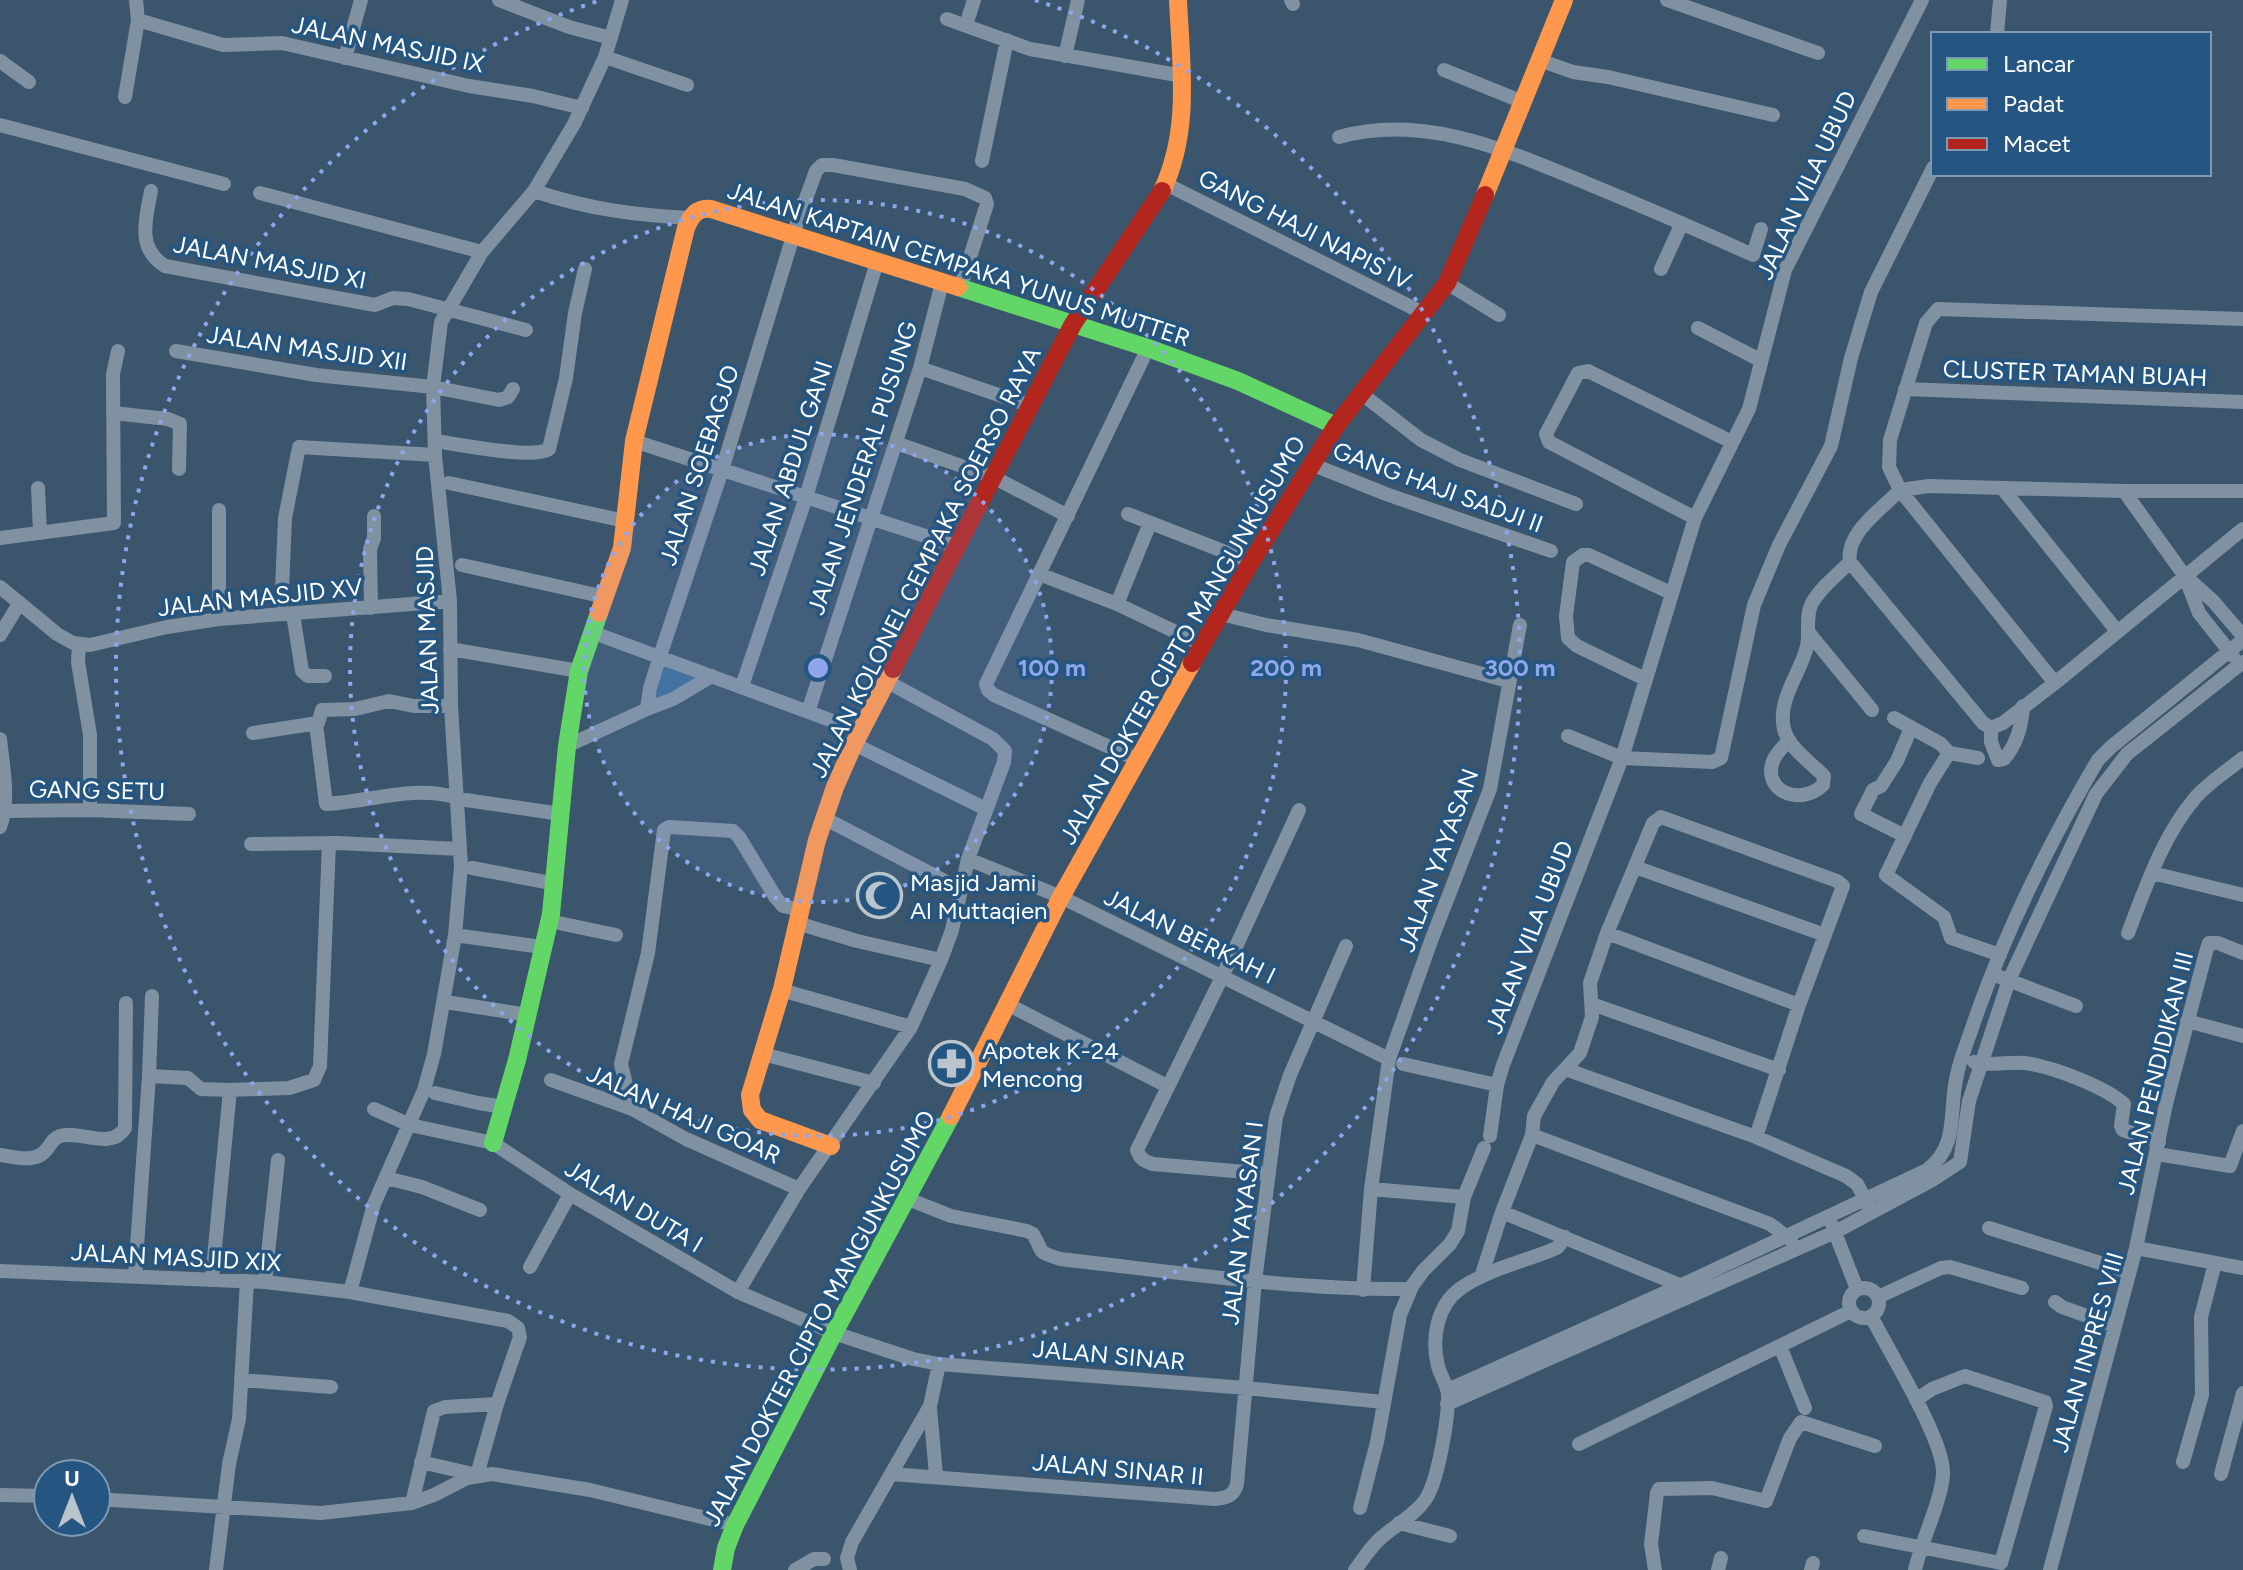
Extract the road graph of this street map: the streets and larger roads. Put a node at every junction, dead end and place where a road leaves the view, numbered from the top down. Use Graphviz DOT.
graph roads {
  1 [pos="136,0"];
  2 [pos="361,0"];
  3 [pos="499,0"];
  4 [pos="622,0"];
  5 [pos="974,0"];
  6 [pos="1078,0"];
  7 [pos="1178,0"];
  8 [pos="1564,0"];
  9 [pos="1667,0"];
  10 [pos="1922,0"];
  11 [pos="2000,0"];
  12 [pos="947,19"];
  13 [pos="138,20"];
  14 [pos="966,25"];
  15 [pos="1997,32"];
  16 [pos="611,38"];
  17 [pos="1007,40"];
  18 [pos="1818,53"];
  19 [pos="1065,56"];
  20 [pos="605,57"];
  21 [pos="345,58"];
  22 [pos="1539,60"];
  23 [pos="0,61"];
  24 [pos="1444,70"];
  25 [pos="1183,76"];
  26 [pos="29,82"];
  27 [pos="687,85"];
  28 [pos="125,97"];
  29 [pos="1523,102"];
  30 [pos="582,108"];
  31 [pos="1773,115"];
  32 [pos="0,125"];
  33 [pos="1339,137"];
  34 [pos="1505,150"];
  35 [pos="982,161"];
  36 [pos="1931,172"];
  37 [pos="224,184"];
  38 [pos="1166,184"];
  39 [pos="151,191"];
  40 [pos="534,191"];
  41 [pos="260,193"];
  42 [pos="690,218"];
  43 [pos="1682,223"];
  44 [pos="1761,229"];
  45 [pos="794,235"];
  46 [pos="482,252"];
  47 [pos="877,262"];
  48 [pos="585,269"];
  49 [pos="1661,269"];
  50 [pos="1447,283"];
  51 [pos="951,285"];
  52 [pos="447,309"];
  53 [pos="1423,313"];
  54 [pos="1499,315"];
  55 [pos="2243,319"];
  56 [pos="1073,324"];
  57 [pos="1698,328"];
  58 [pos="526,330"];
  59 [pos="1148,348"];
  60 [pos="118,351"];
  61 [pos="176,351"];
  62 [pos="1760,360"];
  63 [pos="920,368"];
  64 [pos="433,387"];
  65 [pos="513,389"];
  66 [pos="1905,389"];
  67 [pos="1362,394"];
  68 [pos="2243,402"];
  69 [pos="1031,406"];
  70 [pos="113,413"];
  71 [pos="1336,426"];
  72 [pos="634,441"];
  73 [pos="1732,442"];
  74 [pos="896,443"];
  75 [pos="435,448"];
  76 [pos="1311,464"];
  77 [pos="179,469"];
  78 [pos="722,470"];
  79 [pos="993,477"];
  80 [pos="449,483"];
  81 [pos="38,488"];
  82 [pos="2003,489"];
  83 [pos="1900,490"];
  84 [pos="2124,491"];
  85 [pos="2243,491"];
  86 [pos="806,497"];
  87 [pos="1576,504"];
  88 [pos="219,510"];
  89 [pos="1128,514"];
  90 [pos="374,516"];
  91 [pos="1068,516"];
  92 [pos="1695,518"];
  93 [pos="872,519"];
  94 [pos="625,521"];
  95 [pos="1150,523"];
  96 [pos="2243,529"];
  97 [pos="40,532"];
  98 [pos="0,538"];
  99 [pos="956,546"];
  100 [pos="1551,551"];
  101 [pos="1251,562"];
  102 [pos="1850,562"];
  103 [pos="462,565"];
  104 [pos="1039,574"];
  105 [pos="2184,575"];
  106 [pos="0,587"];
  107 [pos="1671,593"];
  108 [pos="605,597"];
  109 [pos="450,601"];
  110 [pos="19,604"];
  111 [pos="1117,604"];
  112 [pos="371,608"];
  113 [pos="287,614"];
  114 [pos="1221,614"];
  115 [pos="219,619"];
  116 [pos="1520,625"];
  117 [pos="2117,631"];
  118 [pos="594,633"];
  119 [pos="1809,633"];
  120 [pos="0,635"];
  121 [pos="2243,638"];
  122 [pos="79,645"];
  123 [pos="1203,645"];
  124 [pos="450,649"];
  125 [pos="2229,651"];
  126 [pos="660,656"];
  127 [pos="2242,665"];
  128 [pos="579,671"];
  129 [pos="325,676"];
  130 [pos="712,676"];
  131 [pos="1645,679"];
  132 [pos="886,681"];
  133 [pos="1508,681"];
  134 [pos="2055,683"];
  135 [pos="742,686"];
  136 [pos="451,706"];
  137 [pos="2023,706"];
  138 [pos="647,709"];
  139 [pos="1872,710"];
  140 [pos="808,712"];
  141 [pos="1894,718"];
  142 [pos="316,724"];
  143 [pos="1911,728"];
  144 [pos="1991,728"];
  145 [pos="253,733"];
  146 [pos="1568,736"];
  147 [pos="857,738"];
  148 [pos="0,739"];
  149 [pos="1789,740"];
  150 [pos="567,746"];
  151 [pos="1949,753"];
  152 [pos="1622,758"];
  153 [pos="1978,758"];
  154 [pos="2243,758"];
  155 [pos="1136,759"];
  156 [pos="462,799"];
  157 [pos="986,809"];
  158 [pos="90,810"];
  159 [pos="1299,810"];
  160 [pos="4,811"];
  161 [pos="189,814"];
  162 [pos="561,814"];
  163 [pos="824,818"];
  164 [pos="0,827"];
  165 [pos="1905,836"];
  166 [pos="329,843"];
  167 [pos="251,844"];
  168 [pos="460,849"];
  169 [pos="968,859"];
  170 [pos="1635,867"];
  171 [pos="472,868"];
  172 [pos="2152,873"];
  173 [pos="556,884"];
  174 [pos="960,889"];
  175 [pos="2243,895"];
  176 [pos="1061,897"];
  177 [pos="799,917"];
  178 [pos="549,921"];
  179 [pos="1607,933"];
  180 [pos="2128,933"];
  181 [pos="616,935"];
  182 [pos="1825,935"];
  183 [pos="461,936"];
  184 [pos="1346,946"];
  185 [pos="542,947"];
  186 [pos="2243,953"];
  187 [pos="2000,955"];
  188 [pos="941,960"];
  189 [pos="1993,973"];
  190 [pos="1222,977"];
  191 [pos="2009,980"];
  192 [pos="781,990"];
  193 [pos="152,996"];
  194 [pos="126,1003"];
  195 [pos="452,1003"];
  196 [pos="1592,1004"];
  197 [pos="1009,1005"];
  198 [pos="1799,1005"];
  199 [pos="2076,1006"];
  200 [pos="528,1015"];
  201 [pos="2187,1021"];
  202 [pos="1315,1023"];
  203 [pos="911,1027"];
  204 [pos="2243,1036"];
  205 [pos="763,1054"];
  206 [pos="1962,1058"];
  207 [pos="1396,1061"];
  208 [pos="1980,1064"];
  209 [pos="1565,1069"];
  210 [pos="1779,1070"];
  211 [pos="149,1076"];
  212 [pos="551,1080"];
  213 [pos="874,1083"];
  214 [pos="1497,1085"];
  215 [pos="1167,1086"];
  216 [pos="230,1090"];
  217 [pos="435,1093"];
  218 [pos="505,1107"];
  219 [pos="374,1109"];
  220 [pos="632,1109"];
  221 [pos="410,1125"];
  222 [pos="2243,1131"];
  223 [pos="1532,1135"];
  224 [pos="1756,1137"];
  225 [pos="493,1143"];
  226 [pos="831,1146"];
  227 [pos="2158,1148"];
  228 [pos="0,1155"];
  229 [pos="278,1160"];
  230 [pos="0,1163"];
  231 [pos="1269,1174"];
  232 [pos="386,1178"];
  233 [pos="799,1189"];
  234 [pos="1371,1189"];
  235 [pos="570,1194"];
  236 [pos="1464,1197"];
  237 [pos="908,1199"];
  238 [pos="1866,1199"];
  239 [pos="480,1210"];
  240 [pos="1502,1212"];
  241 [pos="1873,1213"];
  242 [pos="1829,1217"];
  243 [pos="1989,1228"];
  244 [pos="1835,1232"];
  245 [pos="1786,1236"];
  246 [pos="1565,1237"];
  247 [pos="2136,1248"];
  248 [pos="1800,1249"];
  249 [pos="2215,1263"];
  250 [pos="530,1267"];
  251 [pos="2243,1268"];
  252 [pos="0,1271"];
  253 [pos="2129,1272"];
  254 [pos="135,1275"];
  255 [pos="1481,1277"];
  256 [pos="212,1279"];
  257 [pos="247,1281"];
  258 [pos="1255,1281"];
  259 [pos="265,1282"];
  260 [pos="1682,1285"];
  261 [pos="2022,1288"];
  262 [pos="1410,1289"];
  263 [pos="1857,1289"];
  264 [pos="1363,1290"];
  265 [pos="350,1292"];
  266 [pos="738,1292"];
  267 [pos="1699,1294"];
  268 [pos="1878,1297"];
  269 [pos="2055,1302"];
  270 [pos="1851,1311"];
  271 [pos="1871,1316"];
  272 [pos="2115,1326"];
  273 [pos="834,1333"];
  274 [pos="1780,1346"];
  275 [pos="939,1364"];
  276 [pos="241,1380"];
  277 [pos="331,1387"];
  278 [pos="1246,1388"];
  279 [pos="2243,1393"];
  280 [pos="1448,1397"];
  281 [pos="1916,1400"];
  282 [pos="1383,1402"];
  283 [pos="497,1404"];
  284 [pos="930,1406"];
  285 [pos="1805,1408"];
  286 [pos="1579,1444"];
  287 [pos="1875,1446"];
  288 [pos="421,1462"];
  289 [pos="2183,1462"];
  290 [pos="891,1474"];
  291 [pos="2221,1474"];
  292 [pos="477,1475"];
  293 [pos="936,1475"];
  294 [pos="0,1495"];
  295 [pos="32,1496"];
  296 [pos="112,1500"];
  297 [pos="412,1503"];
  298 [pos="223,1506"];
  299 [pos="1360,1508"];
  300 [pos="1399,1523"];
  301 [pos="735,1525"];
  302 [pos="1450,1536"];
  303 [pos="1864,1536"];
  304 [pos="1920,1546"];
  305 [pos="824,1559"];
  306 [pos="216,1570"];
  307 [pos="723,1570"];
  308 [pos="795,1570"];
  309 [pos="850,1570"];
  310 [pos="1355,1570"];
  311 [pos="1655,1570"];
  312 [pos="1915,1570"];
  313 [pos="2050,1570"];
  1 -- 13 [label="street"];
  2 -- 21 [label="street"];
  3 -- 16 [label="street"];
  4 -- 16 [label="street, JALAN MASJID"];
  5 -- 14 [label="street"];
  6 -- 19 [label="street"];
  7 -- 25 [label="street, JALAN KOLONEL CEMPAKA SOERSO RAYA"];
  8 -- 22 [label="street, JALAN DOKTER CIPTO MANGUNKUSUMO"];
  9 -- 18 [label="street"];
  10 -- 62 [label="street, JALAN VILA UBUD"];
  11 -- 15 [label="street"];
  12 -- 14 [label="street"];
  13 -- 21 [label="street, JALAN MASJID IX"];
  13 -- 28 [label="street"];
  14 -- 17 [label="street"];
  16 -- 20 [label="street, JALAN MASJID"];
  17 -- 19 [label="street"];
  17 -- 35 [label="street"];
  19 -- 25 [label="street"];
  20 -- 27 [label="street"];
  20 -- 30 [label="street, JALAN MASJID"];
  21 -- 30 [label="street, JALAN MASJID IX"];
  22 -- 29 [label="street, JALAN DOKTER CIPTO MANGUNKUSUMO"];
  22 -- 31 [label="street"];
  23 -- 26 [label="street"];
  24 -- 29 [label="street"];
  25 -- 38 [label="street, JALAN KOLONEL CEMPAKA SOERSO RAYA"];
  29 -- 34 [label="street, JALAN DOKTER CIPTO MANGUNKUSUMO"];
  30 -- 40 [label="street, JALAN MASJID"];
  32 -- 37 [label="street"];
  33 -- 34 [label="street"];
  34 -- 43 [label="street"];
  34 -- 50 [label="street, JALAN DOKTER CIPTO MANGUNKUSUMO"];
  36 -- 152 [label="street"];
  38 -- 53 [label="street, GANG HAJI NAPIS IV"];
  38 -- 56 [label="street, JALAN KOLONEL CEMPAKA SOERSO RAYA"];
  39 -- 52 [label="street, JALAN MASJID XI"];
  40 -- 42 [label="street"];
  40 -- 46 [label="street, JALAN MASJID"];
  41 -- 46 [label="street"];
  42 -- 45 [label="street, JALAN KAPTAIN CEMPAKA YUNUS MUTTER"];
  42 -- 72 [label="street"];
  43 -- 44 [label="street"];
  43 -- 49 [label="street"];
  45 -- 47 [label="street, JALAN KAPTAIN CEMPAKA YUNUS MUTTER"];
  45 -- 51 [label="street, JALAN SOEBAGJO"];
  45 -- 78 [label="street, JALAN SOEBAGJO"];
  46 -- 52 [label="street, JALAN MASJID"];
  47 -- 51 [label="street, JALAN KAPTAIN CEMPAKA YUNUS MUTTER"];
  47 -- 86 [label="street, JALAN ABDUL GANI"];
  48 -- 75 [label="street"];
  50 -- 53 [label="street, JALAN DOKTER CIPTO MANGUNKUSUMO"];
  50 -- 54 [label="street"];
  51 -- 56 [label="street, JALAN KAPTAIN CEMPAKA YUNUS MUTTER"];
  51 -- 63 [label="street, JALAN JENDERAL PUSUNG"];
  52 -- 58 [label="street, JALAN MASJID XI"];
  52 -- 64 [label="street, JALAN MASJID"];
  53 -- 67 [label="street, JALAN DOKTER CIPTO MANGUNKUSUMO"];
  55 -- 66 [label="street, CLUSTER TAMAN BUAH"];
  56 -- 59 [label="street, JALAN KAPTAIN CEMPAKA YUNUS MUTTER"];
  56 -- 69 [label="street, JALAN KOLONEL CEMPAKA SOERSO RAYA"];
  57 -- 62 [label="street"];
  59 -- 71 [label="street, JALAN KAPTAIN CEMPAKA YUNUS MUTTER"];
  59 -- 91 [label="street"];
  60 -- 70 [label="street"];
  61 -- 64 [label="street, JALAN MASJID XII"];
  62 -- 73 [label="street, JALAN VILA UBUD"];
  63 -- 69 [label="street"];
  63 -- 74 [label="street, JALAN JENDERAL PUSUNG"];
  64 -- 65 [label="street, JALAN MASJID XII"];
  64 -- 75 [label="street, JALAN MASJID"];
  66 -- 68 [label="street, CLUSTER TAMAN BUAH"];
  66 -- 83 [label="street, CLUSTER TAMAN BUAH"];
  67 -- 71 [label="street, JALAN DOKTER CIPTO MANGUNKUSUMO"];
  67 -- 87 [label="street"];
  69 -- 79 [label="street, JALAN KOLONEL CEMPAKA SOERSO RAYA"];
  70 -- 77 [label="street"];
  70 -- 97 [label="street"];
  71 -- 76 [label="street, JALAN DOKTER CIPTO MANGUNKUSUMO"];
  72 -- 78 [label="street"];
  72 -- 94 [label="street"];
  73 -- 92 [label="street, JALAN VILA UBUD"];
  73 -- 92 [label="street"];
  74 -- 79 [label="street"];
  74 -- 93 [label="street, JALAN JENDERAL PUSUNG"];
  75 -- 109 [label="street, JALAN MASJID"];
  75 -- 113 [label="street"];
  76 -- 100 [label="street, GANG HAJI SADJI II"];
  76 -- 101 [label="street, JALAN DOKTER CIPTO MANGUNKUSUMO"];
  78 -- 86 [label="street"];
  78 -- 126 [label="street, JALAN SOEBAGJO"];
  79 -- 91 [label="street"];
  79 -- 99 [label="street, JALAN KOLONEL CEMPAKA SOERSO RAYA"];
  80 -- 94 [label="street"];
  81 -- 97 [label="street"];
  82 -- 83 [label="street"];
  82 -- 84 [label="street"];
  82 -- 117 [label="street"];
  83 -- 102 [label="street"];
  83 -- 134 [label="street, CLUSTER TAMAN BUAH"];
  84 -- 85 [label="street"];
  84 -- 105 [label="street"];
  86 -- 93 [label="street"];
  86 -- 135 [label="street, JALAN ABDUL GANI"];
  88 -- 115 [label="street"];
  89 -- 95 [label="street"];
  90 -- 112 [label="street"];
  91 -- 104 [label="street"];
  92 -- 107 [label="street, JALAN VILA UBUD"];
  93 -- 99 [label="street"];
  93 -- 140 [label="street, JALAN JENDERAL PUSUNG"];
  94 -- 108 [label="street"];
  95 -- 101 [label="street"];
  95 -- 111 [label="street"];
  96 -- 105 [label="street"];
  97 -- 98 [label="street"];
  99 -- 132 [label="street, JALAN KOLONEL CEMPAKA SOERSO RAYA"];
  101 -- 114 [label="street, JALAN DOKTER CIPTO MANGUNKUSUMO"];
  102 -- 119 [label="street"];
  102 -- 144 [label="street"];
  103 -- 108 [label="street"];
  104 -- 111 [label="street"];
  104 -- 155 [label="street"];
  105 -- 117 [label="street"];
  105 -- 121 [label="street"];
  105 -- 125 [label="street"];
  106 -- 110 [label="street"];
  107 -- 131 [label="street, JALAN VILA UBUD"];
  107 -- 131 [label="street"];
  108 -- 118 [label="street"];
  109 -- 112 [label="street, JALAN MASJID XV"];
  109 -- 124 [label="street, JALAN MASJID"];
  110 -- 120 [label="street"];
  110 -- 122 [label="street"];
  111 -- 123 [label="street"];
  112 -- 113 [label="street, JALAN MASJID XV"];
  113 -- 115 [label="street, JALAN MASJID XV"];
  113 -- 129 [label="street"];
  114 -- 123 [label="street, JALAN DOKTER CIPTO MANGUNKUSUMO"];
  114 -- 133 [label="street"];
  115 -- 122 [label="street, JALAN MASJID XV"];
  116 -- 133 [label="street, JALAN YAYASAN"];
  117 -- 134 [label="street"];
  118 -- 126 [label="street"];
  118 -- 128 [label="street"];
  119 -- 139 [label="street"];
  119 -- 149 [label="street"];
  121 -- 125 [label="street"];
  122 -- 158 [label="street"];
  123 -- 155 [label="street, JALAN DOKTER CIPTO MANGUNKUSUMO"];
  124 -- 128 [label="street"];
  124 -- 136 [label="street, JALAN MASJID"];
  125 -- 127 [label="street"];
  125 -- 187 [label="street"];
  126 -- 130 [label="street"];
  126 -- 138 [label="street, JALAN SOEBAGJO"];
  127 -- 191 [label="street"];
  128 -- 150 [label="street"];
  130 -- 135 [label="street"];
  130 -- 138 [label="street"];
  131 -- 152 [label="street, JALAN VILA UBUD"];
  132 -- 147 [label="street, JALAN KOLONEL CEMPAKA SOERSO RAYA"];
  132 -- 157 [label="street"];
  133 -- 207 [label="street, JALAN YAYASAN"];
  134 -- 137 [label="street"];
  135 -- 140 [label="street"];
  136 -- 142 [label="street"];
  136 -- 156 [label="street, JALAN MASJID"];
  137 -- 144 [label="street"];
  137 -- 144 [label="street"];
  138 -- 150 [label="street"];
  140 -- 147 [label="street"];
  141 -- 143 [label="street"];
  142 -- 145 [label="street"];
  142 -- 156 [label="street"];
  143 -- 151 [label="street"];
  143 -- 165 [label="street"];
  146 -- 152 [label="street"];
  147 -- 157 [label="street"];
  147 -- 163 [label="street, JALAN KOLONEL CEMPAKA SOERSO RAYA"];
  148 -- 160 [label="street"];
  150 -- 162 [label="street"];
  151 -- 153 [label="street"];
  151 -- 165 [label="street"];
  152 -- 214 [label="street, JALAN VILA UBUD"];
  154 -- 172 [label="street"];
  155 -- 176 [label="street, JALAN DOKTER CIPTO MANGUNKUSUMO"];
  156 -- 162 [label="street"];
  156 -- 168 [label="street, JALAN MASJID"];
  157 -- 169 [label="street"];
  158 -- 160 [label="street, GANG SETU"];
  158 -- 161 [label="street, GANG SETU"];
  159 -- 190 [label="street"];
  160 -- 164 [label="street"];
  162 -- 173 [label="street"];
  163 -- 174 [label="street"];
  163 -- 177 [label="street, JALAN KOLONEL CEMPAKA SOERSO RAYA"];
  165 -- 187 [label="street"];
  166 -- 167 [label="street"];
  166 -- 168 [label="street"];
  166 -- 216 [label="street"];
  168 -- 221 [label="street, JALAN MASJID"];
  169 -- 174 [label="street"];
  169 -- 176 [label="street, JALAN BERKAH I"];
  170 -- 179 [label="street"];
  170 -- 182 [label="street"];
  170 -- 182 [label="street"];
  171 -- 173 [label="street"];
  172 -- 175 [label="street"];
  172 -- 180 [label="street"];
  173 -- 178 [label="street"];
  174 -- 188 [label="street"];
  176 -- 190 [label="street, JALAN BERKAH I"];
  176 -- 197 [label="street, JALAN DOKTER CIPTO MANGUNKUSUMO"];
  177 -- 188 [label="street"];
  177 -- 192 [label="street, JALAN KOLONEL CEMPAKA SOERSO RAYA"];
  177 -- 220 [label="street"];
  178 -- 181 [label="street"];
  178 -- 185 [label="street"];
  179 -- 196 [label="street"];
  179 -- 198 [label="street"];
  182 -- 198 [label="street"];
  183 -- 185 [label="street"];
  184 -- 202 [label="street, JALAN YAYASAN I"];
  185 -- 200 [label="street"];
  186 -- 201 [label="street, JALAN PENDIDIKAN III"];
  187 -- 189 [label="street"];
  188 -- 203 [label="street"];
  189 -- 191 [label="street"];
  189 -- 206 [label="street"];
  190 -- 202 [label="street, JALAN BERKAH I"];
  190 -- 215 [label="street"];
  191 -- 199 [label="street"];
  191 -- 208 [label="street"];
  192 -- 203 [label="street"];
  192 -- 205 [label="street, JALAN KOLONEL CEMPAKA SOERSO RAYA"];
  193 -- 211 [label="street"];
  194 -- 228 [label="street"];
  195 -- 200 [label="street"];
  196 -- 209 [label="street"];
  196 -- 210 [label="street"];
  197 -- 215 [label="street"];
  197 -- 237 [label="street, JALAN DOKTER CIPTO MANGUNKUSUMO"];
  198 -- 210 [label="street"];
  200 -- 218 [label="street"];
  201 -- 204 [label="street"];
  201 -- 227 [label="street, JALAN PENDIDIKAN III"];
  202 -- 207 [label="street, JALAN BERKAH I"];
  202 -- 231 [label="street, JALAN YAYASAN I"];
  203 -- 213 [label="street"];
  205 -- 213 [label="street"];
  205 -- 226 [label="street, JALAN KOLONEL CEMPAKA SOERSO RAYA"];
  206 -- 208 [label="street"];
  206 -- 238 [label="street"];
  207 -- 214 [label="street, JALAN BERKAH I"];
  207 -- 234 [label="street, JALAN YAYASAN"];
  208 -- 227 [label="street"];
  208 -- 241 [label="street"];
  209 -- 223 [label="street"];
  209 -- 224 [label="street"];
  210 -- 224 [label="street"];
  211 -- 216 [label="street"];
  211 -- 254 [label="street"];
  212 -- 220 [label="street, JALAN HAJI GOAR"];
  213 -- 226 [label="street"];
  214 -- 236 [label="street, JALAN VILA UBUD"];
  215 -- 231 [label="street"];
  216 -- 256 [label="street"];
  217 -- 218 [label="street"];
  218 -- 225 [label="street"];
  219 -- 221 [label="street, JALAN DUTA I"];
  220 -- 233 [label="street, JALAN HAJI GOAR"];
  221 -- 225 [label="street, JALAN DUTA I"];
  221 -- 232 [label="street, JALAN MASJID"];
  222 -- 227 [label="street"];
  223 -- 240 [label="street"];
  223 -- 245 [label="street"];
  224 -- 238 [label="street"];
  225 -- 235 [label="street, JALAN DUTA I"];
  226 -- 233 [label="street"];
  227 -- 247 [label="street, JALAN PENDIDIKAN III"];
  228 -- 230 [label="street"];
  229 -- 259 [label="street"];
  231 -- 258 [label="street, JALAN YAYASAN I"];
  232 -- 239 [label="street"];
  232 -- 265 [label="street, JALAN MASJID"];
  233 -- 266 [label="street"];
  234 -- 236 [label="street"];
  234 -- 264 [label="street, JALAN YAYASAN"];
  235 -- 250 [label="street"];
  235 -- 266 [label="street, JALAN DUTA I"];
  236 -- 262 [label="street, JALAN VILA UBUD"];
  237 -- 258 [label="street"];
  237 -- 273 [label="street, JALAN DOKTER CIPTO MANGUNKUSUMO"];
  238 -- 241 [label="street"];
  238 -- 242 [label="street"];
  240 -- 246 [label="street"];
  240 -- 255 [label="street"];
  241 -- 244 [label="street"];
  242 -- 244 [label="street"];
  242 -- 245 [label="street"];
  243 -- 253 [label="street"];
  244 -- 248 [label="street"];
  244 -- 263 [label="street"];
  245 -- 248 [label="street"];
  245 -- 260 [label="street"];
  246 -- 255 [label="street"];
  246 -- 260 [label="street"];
  247 -- 249 [label="street, JALAN INPRES VIII"];
  247 -- 253 [label="street, JALAN INPRES VIII"];
  248 -- 267 [label="street"];
  249 -- 251 [label="street, JALAN INPRES VIII"];
  249 -- 289 [label="street"];
  252 -- 254 [label="street, JALAN MASJID XIX"];
  253 -- 272 [label="street, JALAN INPRES VIII"];
  254 -- 256 [label="street, JALAN MASJID XIX"];
  255 -- 280 [label="street"];
  256 -- 257 [label="street, JALAN MASJID XIX"];
  257 -- 259 [label="street, JALAN MASJID XIX"];
  257 -- 276 [label="street"];
  258 -- 264 [label="street"];
  258 -- 278 [label="street, JALAN YAYASAN I"];
  259 -- 265 [label="street, JALAN MASJID XIX"];
  260 -- 267 [label="street"];
  260 -- 280 [label="street"];
  261 -- 268 [label="street"];
  262 -- 264 [label="street"];
  262 -- 282 [label="street"];
  263 -- 268 [label="street"];
  263 -- 270 [label="street"];
  265 -- 283 [label="street, JALAN MASJID XIX"];
  266 -- 273 [label="street, JALAN DUTA I"];
  267 -- 280 [label="street"];
  268 -- 271 [label="street"];
  269 -- 272 [label="street"];
  270 -- 271 [label="street"];
  270 -- 274 [label="street"];
  271 -- 281 [label="street"];
  272 -- 313 [label="street, JALAN INPRES VIII"];
  273 -- 275 [label="street, JALAN SINAR"];
  273 -- 301 [label="street, JALAN DOKTER CIPTO MANGUNKUSUMO"];
  274 -- 285 [label="street"];
  274 -- 286 [label="street"];
  275 -- 278 [label="street, JALAN SINAR"];
  275 -- 284 [label="street"];
  276 -- 277 [label="street"];
  276 -- 298 [label="street"];
  278 -- 282 [label="street, JALAN SINAR"];
  278 -- 293 [label="street, JALAN SINAR II"];
  279 -- 291 [label="street"];
  280 -- 300 [label="street"];
  281 -- 304 [label="street"];
  281 -- 304 [label="street"];
  282 -- 299 [label="street"];
  283 -- 288 [label="street"];
  283 -- 292 [label="street"];
  284 -- 290 [label="street"];
  284 -- 293 [label="street"];
  287 -- 311 [label="street"];
  288 -- 292 [label="street"];
  288 -- 297 [label="street"];
  290 -- 293 [label="street, JALAN SINAR II"];
  290 -- 309 [label="street"];
  292 -- 297 [label="street"];
  292 -- 301 [label="street"];
  294 -- 295 [label="street"];
  296 -- 298 [label="street"];
  297 -- 298 [label="street"];
  298 -- 306 [label="street"];
  300 -- 302 [label="street"];
  300 -- 310 [label="street"];
  301 -- 307 [label="street, JALAN DOKTER CIPTO MANGUNKUSUMO"];
  303 -- 304 [label="street"];
  304 -- 312 [label="street"];
  305 -- 308 [label="street"];
}
